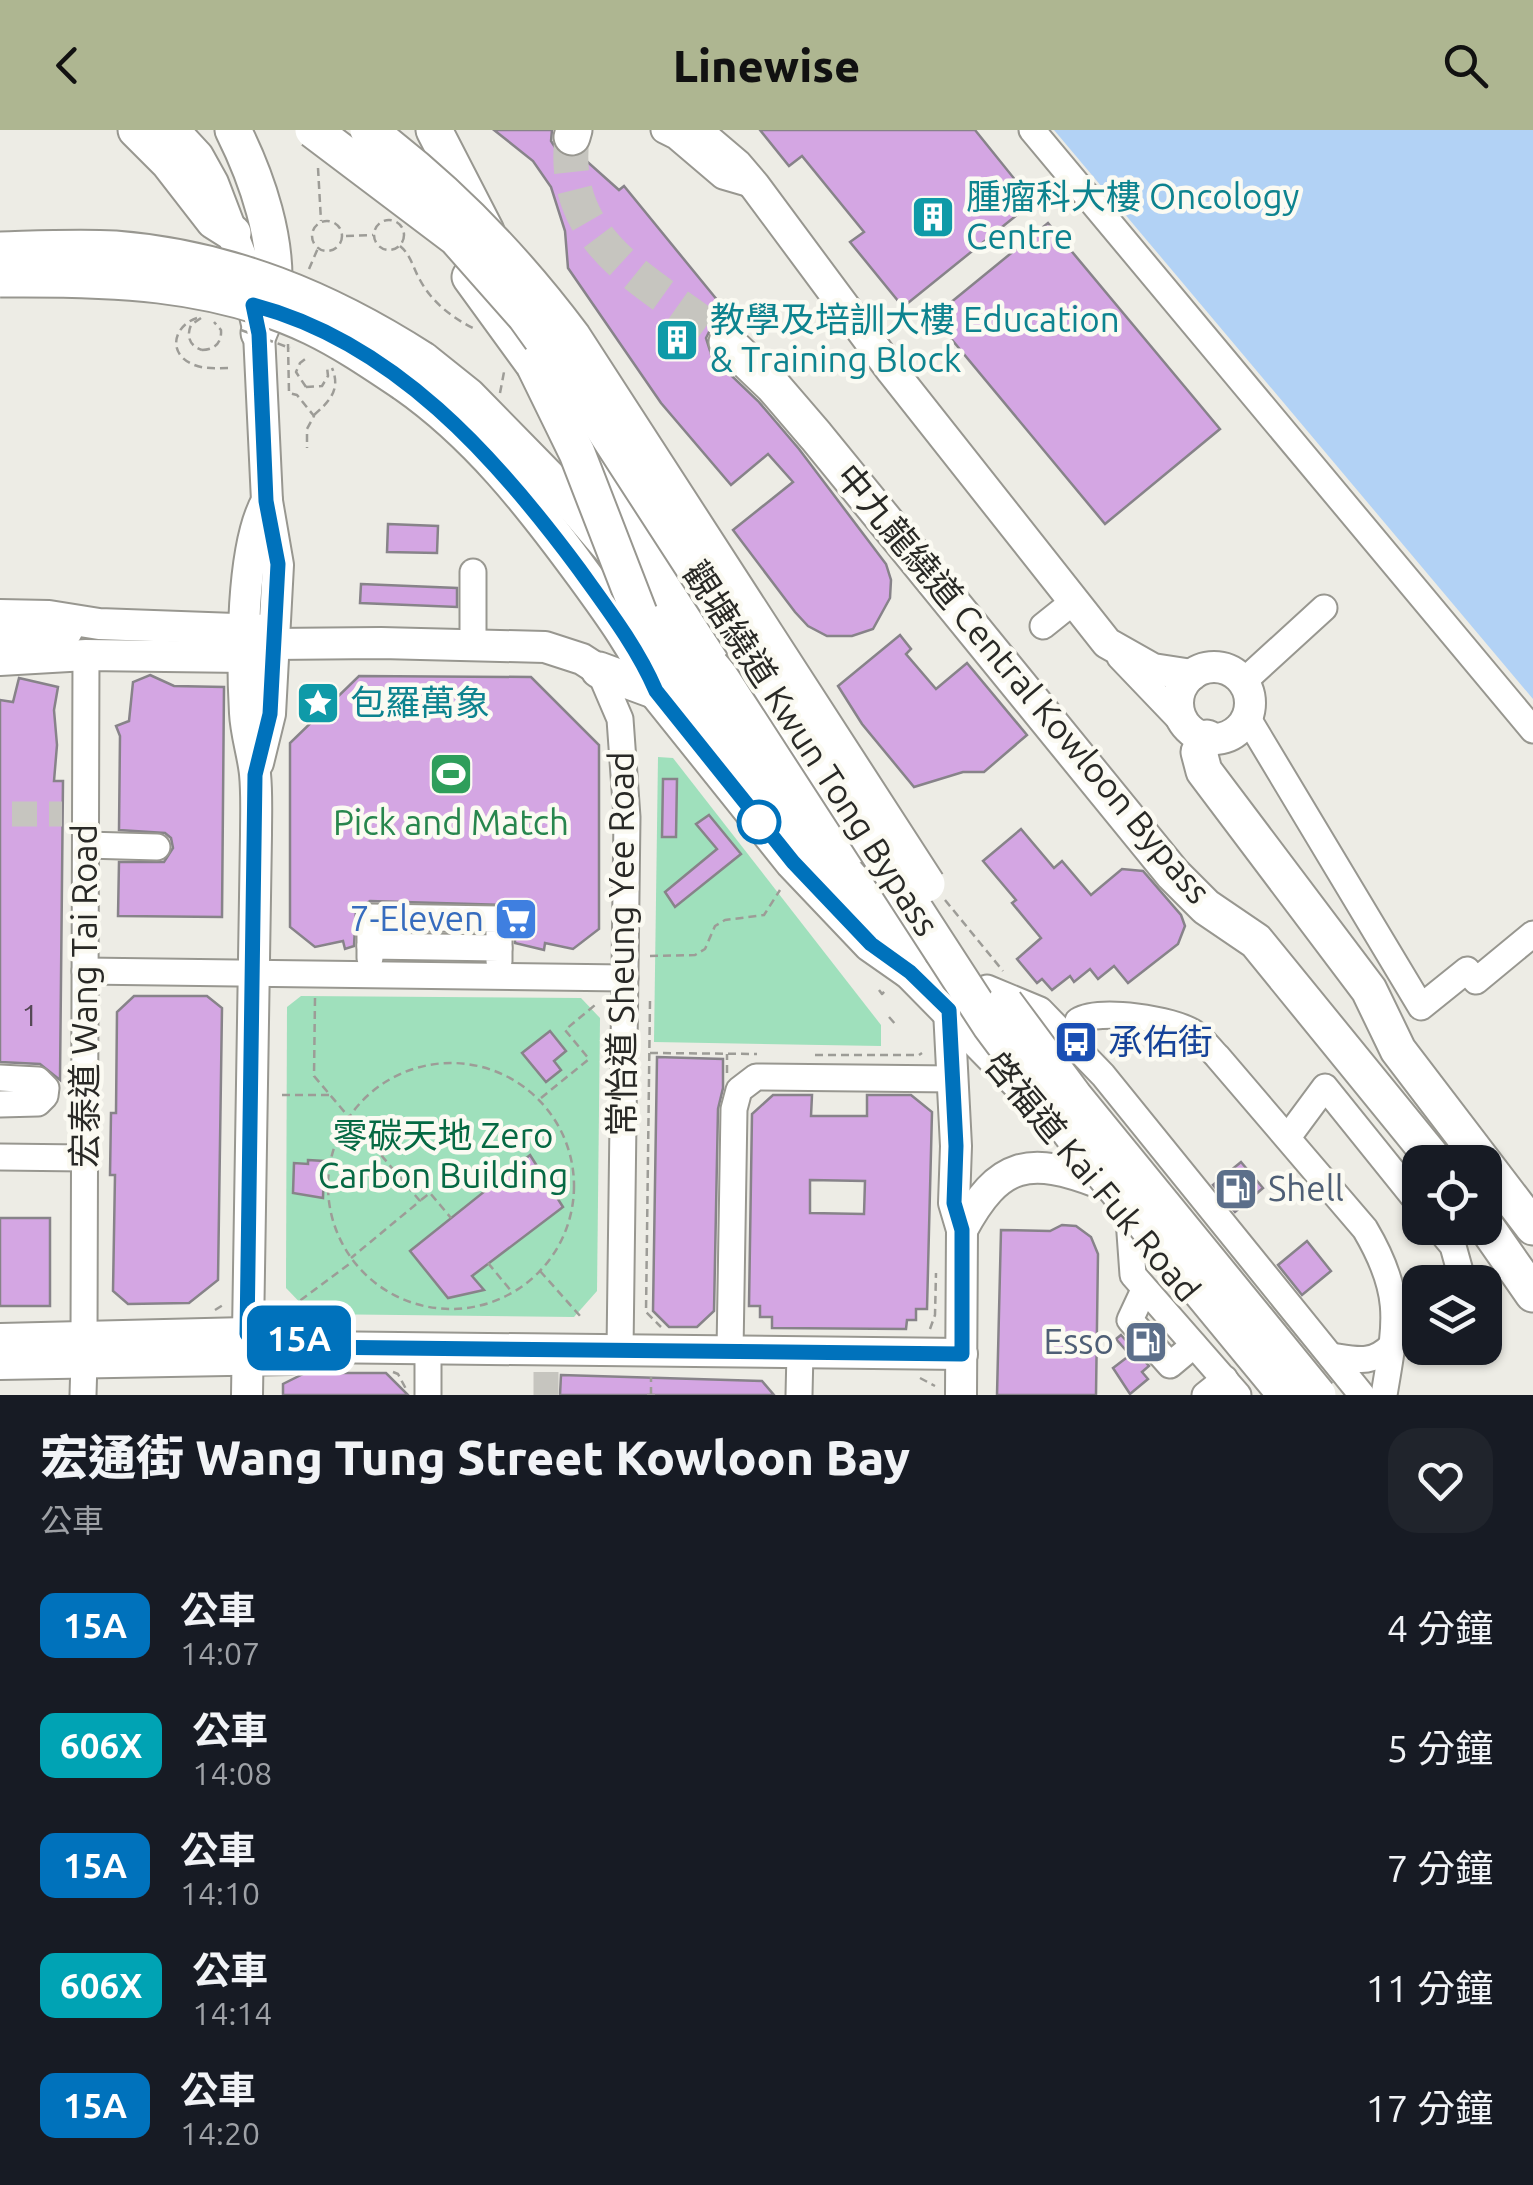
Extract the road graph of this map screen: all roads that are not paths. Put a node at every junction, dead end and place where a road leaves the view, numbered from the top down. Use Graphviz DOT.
graph roads {
  1 [pos="136,130"];
  2 [pos="174,130"];
  3 [pos="233,130"];
  4 [pos="368,130"];
  5 [pos="434,130"];
  6 [pos="664,130"];
  7 [pos="696,130"];
  8 [pos="1032,130"];
  9 [pos="192,143"];
  10 [pos="314,145"];
  11 [pos="754,185"];
  12 [pos="425,217"];
  13 [pos="233,232"];
  14 [pos="0,234"];
  15 [pos="44,234"];
  16 [pos="71,234"];
  17 [pos="0,250"];
  18 [pos="0,279"];
  19 [pos="45,298"];
  20 [pos="259,334"];
  21 [pos="726,342"];
  22 [pos="555,508"];
  23 [pos="473,572"];
  24 [pos="1073,602"];
  25 [pos="1324,608"];
  26 [pos="1044,626"];
  27 [pos="2,639"];
  28 [pos="259,640"];
  29 [pos="1107,643"];
  30 [pos="474,645"];
  31 [pos="86,655"];
  32 [pos="599,670"];
  33 [pos="1192,675"];
  34 [pos="1243,682"];
  35 [pos="656,691"];
  36 [pos="1247,717"];
  37 [pos="1533,730"];
  38 [pos="1196,732"];
  39 [pos="781,748"];
  40 [pos="86,845"];
  41 [pos="157,846"];
  42 [pos="1533,934"];
  43 [pos="85,971"];
  44 [pos="254,973"];
  45 [pos="369,974"];
  46 [pos="498,976"];
  47 [pos="624,978"];
  48 [pos="898,982"];
  49 [pos="988,988"];
  50 [pos="949,1010"];
  51 [pos="1072,1042"];
  52 [pos="0,1078"];
  53 [pos="954,1079"];
  54 [pos="0,1104"];
  55 [pos="1288,1136"];
  56 [pos="1422,1145"];
  57 [pos="956,1146"];
  58 [pos="0,1157"];
  59 [pos="84,1158"];
  60 [pos="1013,1170"];
  61 [pos="1402,1183"];
  62 [pos="1100,1184"];
  63 [pos="1129,1219"];
  64 [pos="1533,1227"];
  65 [pos="962,1230"];
  66 [pos="1499,1245"];
  67 [pos="1533,1294"];
  68 [pos="0,1339"];
  69 [pos="1392,1345"];
  70 [pos="247,1347"];
  71 [pos="428,1347"];
  72 [pos="84,1350"];
  73 [pos="620,1350"];
  74 [pos="730,1351"];
  75 [pos="800,1352"];
  76 [pos="962,1354"];
  77 [pos="1331,1356"];
  78 [pos="0,1364"];
  79 [pos="1222,1390"];
  80 [pos="83,1395"];
  81 [pos="247,1395"];
  82 [pos="428,1395"];
  83 [pos="799,1395"];
  84 [pos="961,1395"];
  85 [pos="1272,1395"];
  86 [pos="1286,1395"];
  87 [pos="1318,1395"];
  88 [pos="1331,1395"];
  89 [pos="1362,1395"];
  90 [pos="1384,1395"];
  1 -- 13 [label="highway"];
  2 -- 9 [label="main road"];
  3 -- 20 [label="highway"];
  4 -- 87 [label="highway, 觀塘繞道 Kwun Tong Bypass, bridge"];
  5 -- 39 [label="highway"];
  6 -- 11 [label="street"];
  7 -- 11 [label="main road"];
  8 -- 37 [label="street"];
  9 -- 13 [label="main road"];
  10 -- 12 [label="highway, 觀塘繞道 Kwun Tong Bypass, bridge"];
  11 -- 24 [label="main road"];
  12 -- 48 [label="highway, bridge"];
  12 -- 86 [label="highway, 觀塘繞道 Kwun Tong Bypass, bridge"];
  13 -- 20 [label="main road"];
  14 -- 15 [label="street"];
  15 -- 16 [label="street"];
  15 -- 19 [label="street"];
  17 -- 22 [label="highway, 啓福道 Kai Fuk Road, bridge"];
  18 -- 22 [label="highway, 啓福道 Kai Fuk Road, bridge"];
  20 -- 28 [label="main road"];
  21 -- 56 [label="highway, 中九龍繞道 Central Kowloon Bypass"];
  22 -- 35 [label="highway, 啓福道 Kai Fuk Road"];
  22 -- 39 [label="highway, 啓福道 Kai Fuk Road"];
  23 -- 30 [label="street"];
  24 -- 26 [label="street"];
  24 -- 29 [label="main road"];
  25 -- 34 [label="street"];
  27 -- 28 [label="main road"];
  27 -- 31 [label="main road"];
  28 -- 30 [label="main road"];
  28 -- 31 [label="main road"];
  28 -- 44 [label="main road"];
  29 -- 33 [label="main road"];
  29 -- 38 [label="street"];
  30 -- 32 [label="main road"];
  31 -- 40 [label="street, 宏泰道 Wang Tai Road"];
  32 -- 35 [label="highway"];
  32 -- 47 [label="street, 常怡道 Sheung Yee Road"];
  33 -- 34 [label="main road"];
  33 -- 38 [label="main road"];
  34 -- 36 [label="main road"];
  35 -- 48 [label="highway, 啓福道 Kai Fuk Road"];
  36 -- 38 [label="main road"];
  36 -- 42 [label="street"];
  38 -- 64 [label="highway"];
  39 -- 49 [label="highway, 啓福道 Kai Fuk Road"];
  40 -- 41 [label="street"];
  40 -- 43 [label="street, 宏泰道 Wang Tai Road"];
  43 -- 44 [label="street"];
  43 -- 59 [label="street, 宏泰道 Wang Tai Road"];
  44 -- 45 [label="street"];
  44 -- 70 [label="main road"];
  45 -- 46 [label="street"];
  45 -- 46 [label="street"];
  46 -- 47 [label="street"];
  47 -- 73 [label="street, 常怡道 Sheung Yee Road"];
  48 -- 50 [label="highway, 啓福道 Kai Fuk Road"];
  49 -- 51 [label="street, 啓福道 Kai Fuk Road"];
  49 -- 88 [label="highway, 啓福道 Kai Fuk Road"];
  50 -- 53 [label="main road"];
  50 -- 62 [label="highway, 啓福道 Kai Fuk Road"];
  51 -- 55 [label="street"];
  51 -- 77 [label="street, 啓福道 Kai Fuk Road"];
  52 -- 54 [label="street"];
  53 -- 57 [label="main road"];
  53 -- 74 [label="street"];
  55 -- 61 [label="street"];
  55 -- 69 [label="street"];
  57 -- 60 [label="main road"];
  57 -- 65 [label="main road"];
  58 -- 59 [label="street"];
  59 -- 72 [label="street, 宏泰道 Wang Tai Road"];
  60 -- 62 [label="main road"];
  60 -- 65 [label="main road"];
  62 -- 63 [label="highway, 啓福道 Kai Fuk Road"];
  63 -- 79 [label="street"];
  63 -- 85 [label="highway, 啓福道 Kai Fuk Road"];
  65 -- 76 [label="main road"];
  66 -- 67 [label="highway"];
  68 -- 72 [label="main road"];
  69 -- 77 [label="street"];
  69 -- 90 [label="street"];
  70 -- 71 [label="main road"];
  70 -- 72 [label="main road"];
  70 -- 81 [label="main road"];
  71 -- 73 [label="main road"];
  71 -- 82 [label="street"];
  72 -- 78 [label="main road"];
  72 -- 80 [label="street, 宏泰道 Wang Tai Road"];
  73 -- 74 [label="main road"];
  74 -- 75 [label="main road"];
  75 -- 76 [label="main road"];
  75 -- 83 [label="street"];
  76 -- 84 [label="main road"];
  77 -- 89 [label="street, 啓福道 Kai Fuk Road"];
}
